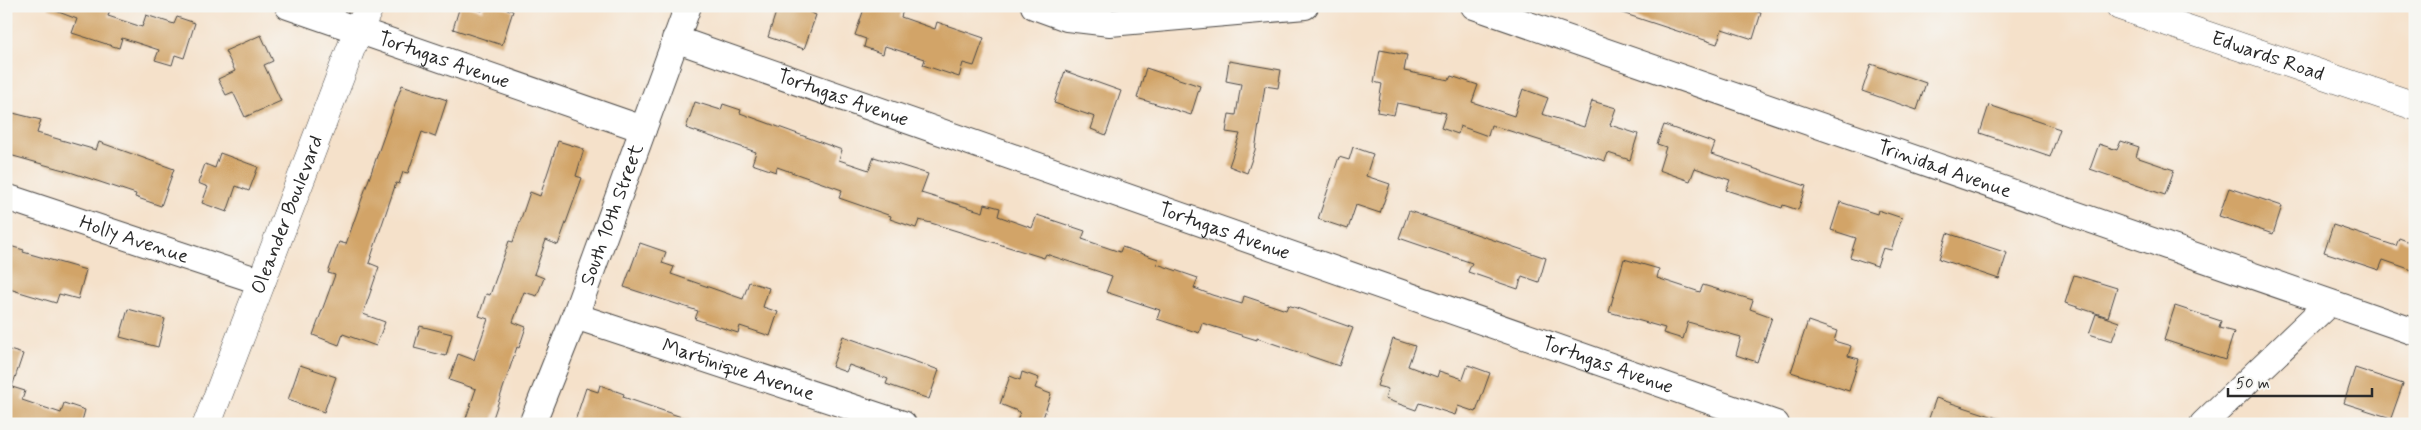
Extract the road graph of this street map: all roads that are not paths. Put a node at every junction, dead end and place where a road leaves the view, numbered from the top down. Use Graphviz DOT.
graph roads {
  1 [pos="288,6"];
  2 [pos="688,6"];
  3 [pos="1034,6"];
  4 [pos="1305,6"];
  5 [pos="1474,6"];
  6 [pos="2120,6"];
  7 [pos="364,18"];
  8 [pos="675,39"];
  9 [pos="2415,106"];
  10 [pos="643,129"];
  11 [pos="6,196"];
  12 [pos="262,282"];
  13 [pos="2329,303"];
  14 [pos="575,316"];
  15 [pos="2415,332"];
  16 [pos="207,424"];
  17 [pos="532,424"];
  18 [pos="903,424"];
  19 [pos="1776,424"];
  20 [pos="2203,424"];
  1 -- 7 [label="street, Tortugas Avenue"];
  2 -- 8 [label="street, South 10th Street"];
  3 -- 4 [label="street"];
  5 -- 13 [label="street, Trinidad Avenue"];
  6 -- 9 [label="main road, Edwards Road"];
  7 -- 10 [label="street, Tortugas Avenue"];
  7 -- 12 [label="main road, Oleander Boulevard"];
  8 -- 10 [label="street, South 10th Street"];
  8 -- 19 [label="street, Tortugas Avenue"];
  10 -- 14 [label="street, South 10th Street"];
  11 -- 12 [label="street, Holly Avenue"];
  12 -- 16 [label="main road, Oleander Boulevard"];
  13 -- 15 [label="street, Trinidad Avenue"];
  13 -- 20 [label="street"];
  14 -- 17 [label="street, South 10th Street"];
  14 -- 18 [label="street, Martinique Avenue"];
}
